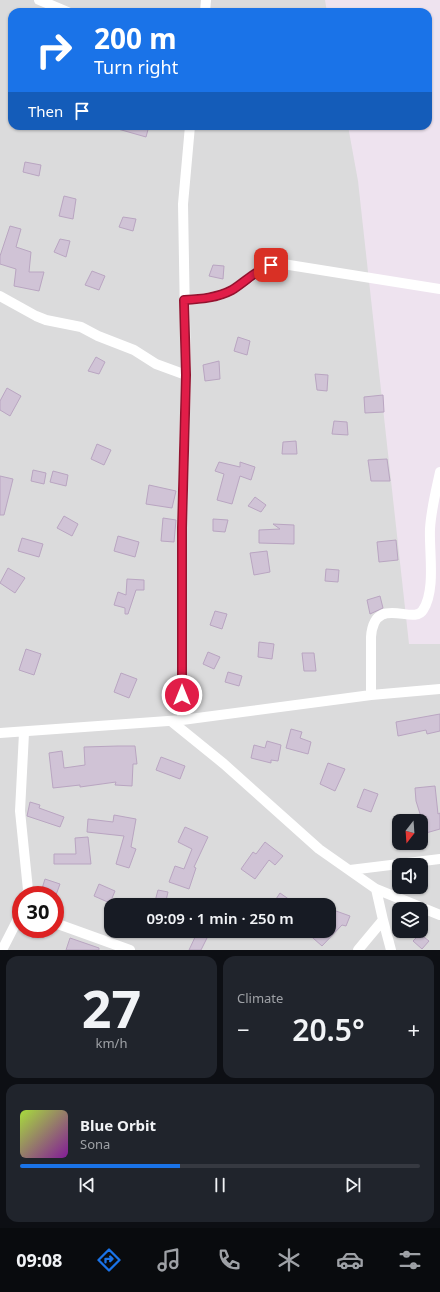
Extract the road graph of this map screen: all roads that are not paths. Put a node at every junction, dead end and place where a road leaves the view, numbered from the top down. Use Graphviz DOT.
graph roads {
  1 [pos="39,0"];
  2 [pos="58,8"];
  3 [pos="190,130"];
  4 [pos="440,289"];
  5 [pos="0,296"];
  6 [pos="184,300"];
  7 [pos="186,375"];
  8 [pos="440,472"];
  9 [pos="440,689"];
  10 [pos="371,695"];
  11 [pos="182,720"];
  12 [pos="171,721"];
  13 [pos="0,733"];
  14 [pos="24,733"];
  15 [pos="440,859"];
  16 [pos="350,870"];
  17 [pos="28,886"];
  18 [pos="376,889"];
  19 [pos="440,915"];
  20 [pos="383,920"];
  21 [pos="64,926"];
  22 [pos="12,931"];
  23 [pos="2,950"];
  24 [pos="130,950"];
  25 [pos="358,950"];
  26 [pos="391,950"];
  1 -- 2 [label="street"];
  3 -- 6 [label="street"];
  4 -- 6 [label="street"];
  5 -- 7 [label="street"];
  6 -- 7 [label="street"];
  7 -- 11 [label="street"];
  8 -- 10 [label="street"];
  9 -- 10 [label="street"];
  10 -- 11 [label="street"];
  11 -- 12 [label="street"];
  12 -- 14 [label="street"];
  12 -- 16 [label="street"];
  13 -- 14 [label="street"];
  14 -- 17 [label="street"];
  15 -- 16 [label="street"];
  16 -- 18 [label="street"];
  18 -- 19 [label="street"];
  18 -- 20 [label="street"];
  20 -- 25 [label="street"];
  20 -- 26 [label="street"];
  21 -- 24 [label="street"];
  22 -- 23 [label="street"];
}
